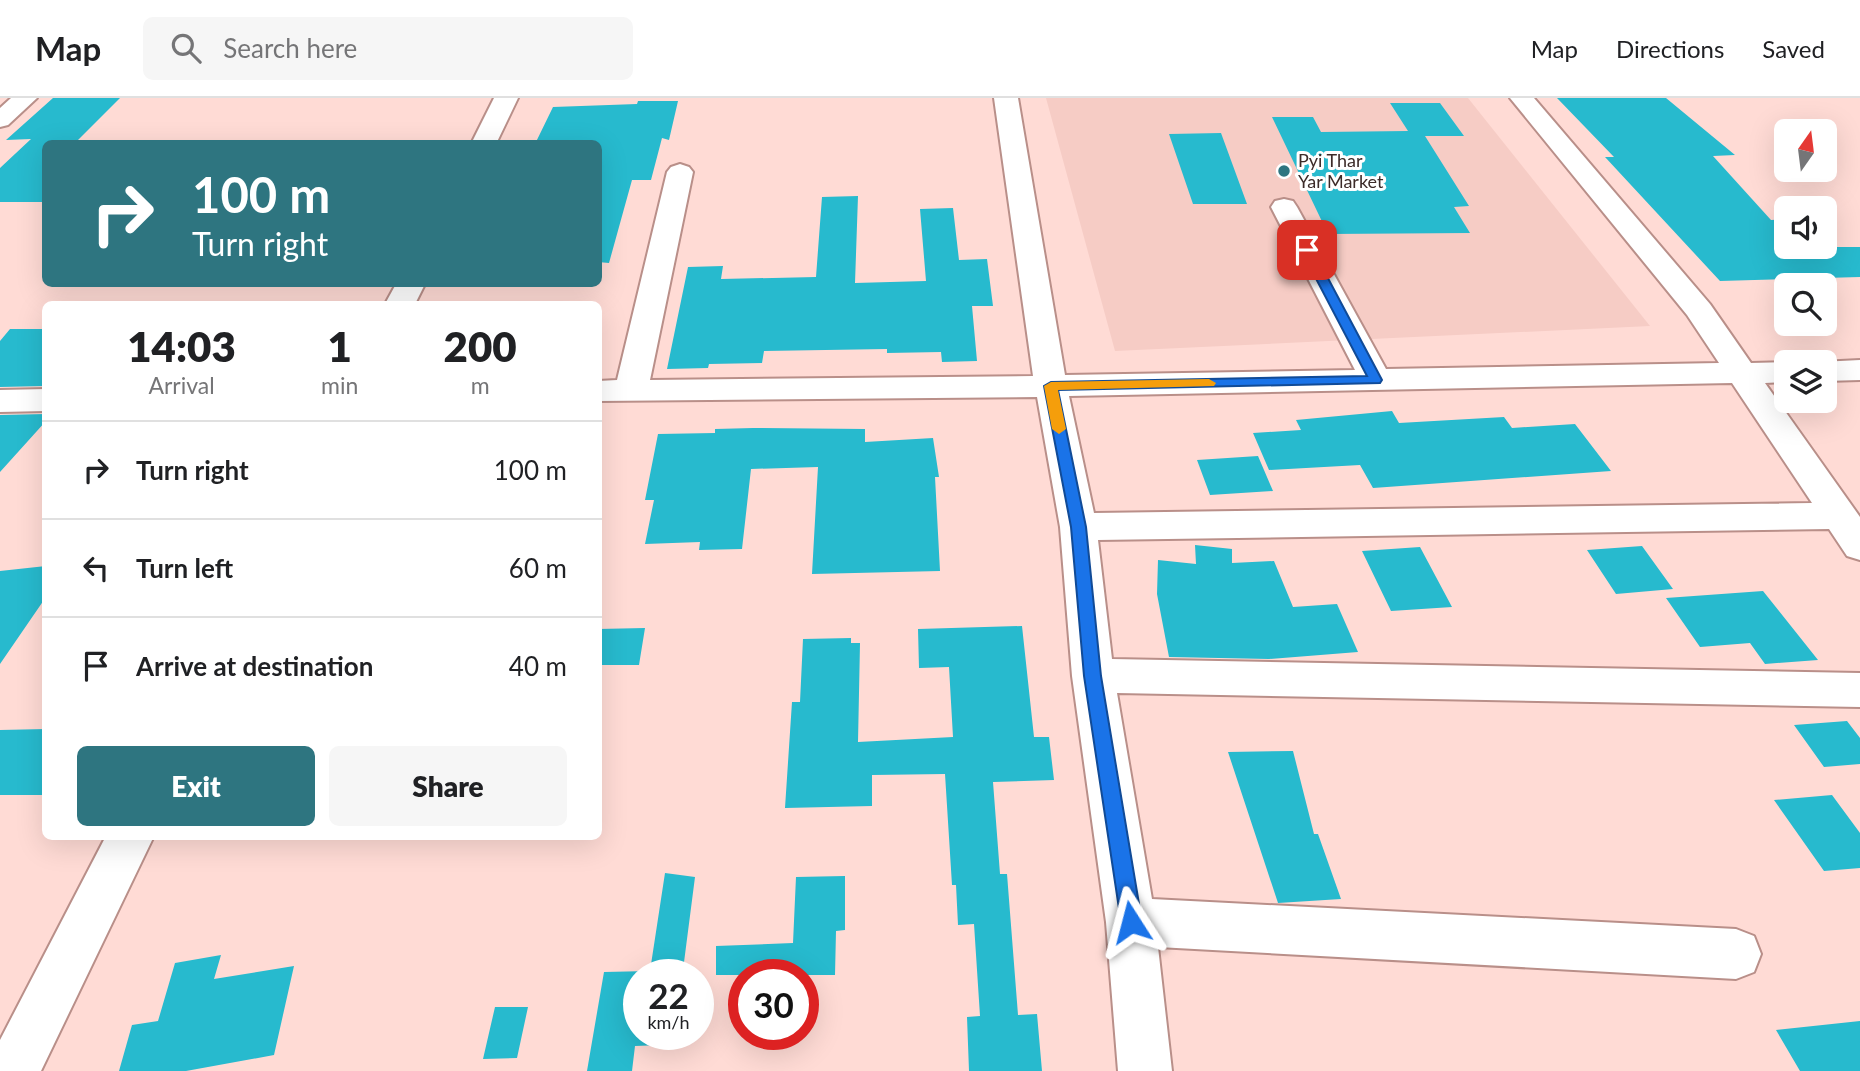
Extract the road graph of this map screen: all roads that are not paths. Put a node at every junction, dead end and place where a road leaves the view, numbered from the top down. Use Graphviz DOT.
graph roads {
  1 [pos="24,98"];
  2 [pos="506,98"];
  3 [pos="1006,98"];
  4 [pos="1522,98"];
  5 [pos="0,120"];
  6 [pos="485,140"];
  7 [pos="680,172"];
  8 [pos="1284,207"];
  9 [pos="1860,370"];
  10 [pos="1837,371"];
  11 [pos="1774,373"];
  12 [pos="1742,374"];
  13 [pos="1376,380"];
  14 [pos="1051,386"];
  15 [pos="602,391"];
  16 [pos="631,391"];
  17 [pos="42,400"];
  18 [pos="0,401"];
  19 [pos="1839,516"];
  20 [pos="1078,527"];
  21 [pos="1860,546"];
  22 [pos="1093,676"];
  23 [pos="1860,690"];
  24 [pos="129,840"];
  25 [pos="1131,922"];
  26 [pos="1735,954"];
  27 [pos="13,1071"];
  28 [pos="1145,1071"];
  1 -- 5 [label="street"];
  2 -- 6 [label="street"];
  3 -- 14 [label="street"];
  4 -- 12 [label="street"];
  7 -- 16 [label="street"];
  8 -- 13 [label="street"];
  9 -- 10 [label="street"];
  11 -- 12 [label="street"];
  12 -- 13 [label="street"];
  12 -- 19 [label="street"];
  13 -- 14 [label="street"];
  14 -- 16 [label="street"];
  14 -- 20 [label="street"];
  15 -- 16 [label="street"];
  17 -- 18 [label="street"];
  19 -- 20 [label="street"];
  19 -- 21 [label="street"];
  20 -- 22 [label="street"];
  22 -- 23 [label="street"];
  22 -- 25 [label="street"];
  24 -- 27 [label="street"];
  25 -- 26 [label="street"];
  25 -- 28 [label="street"];
}
